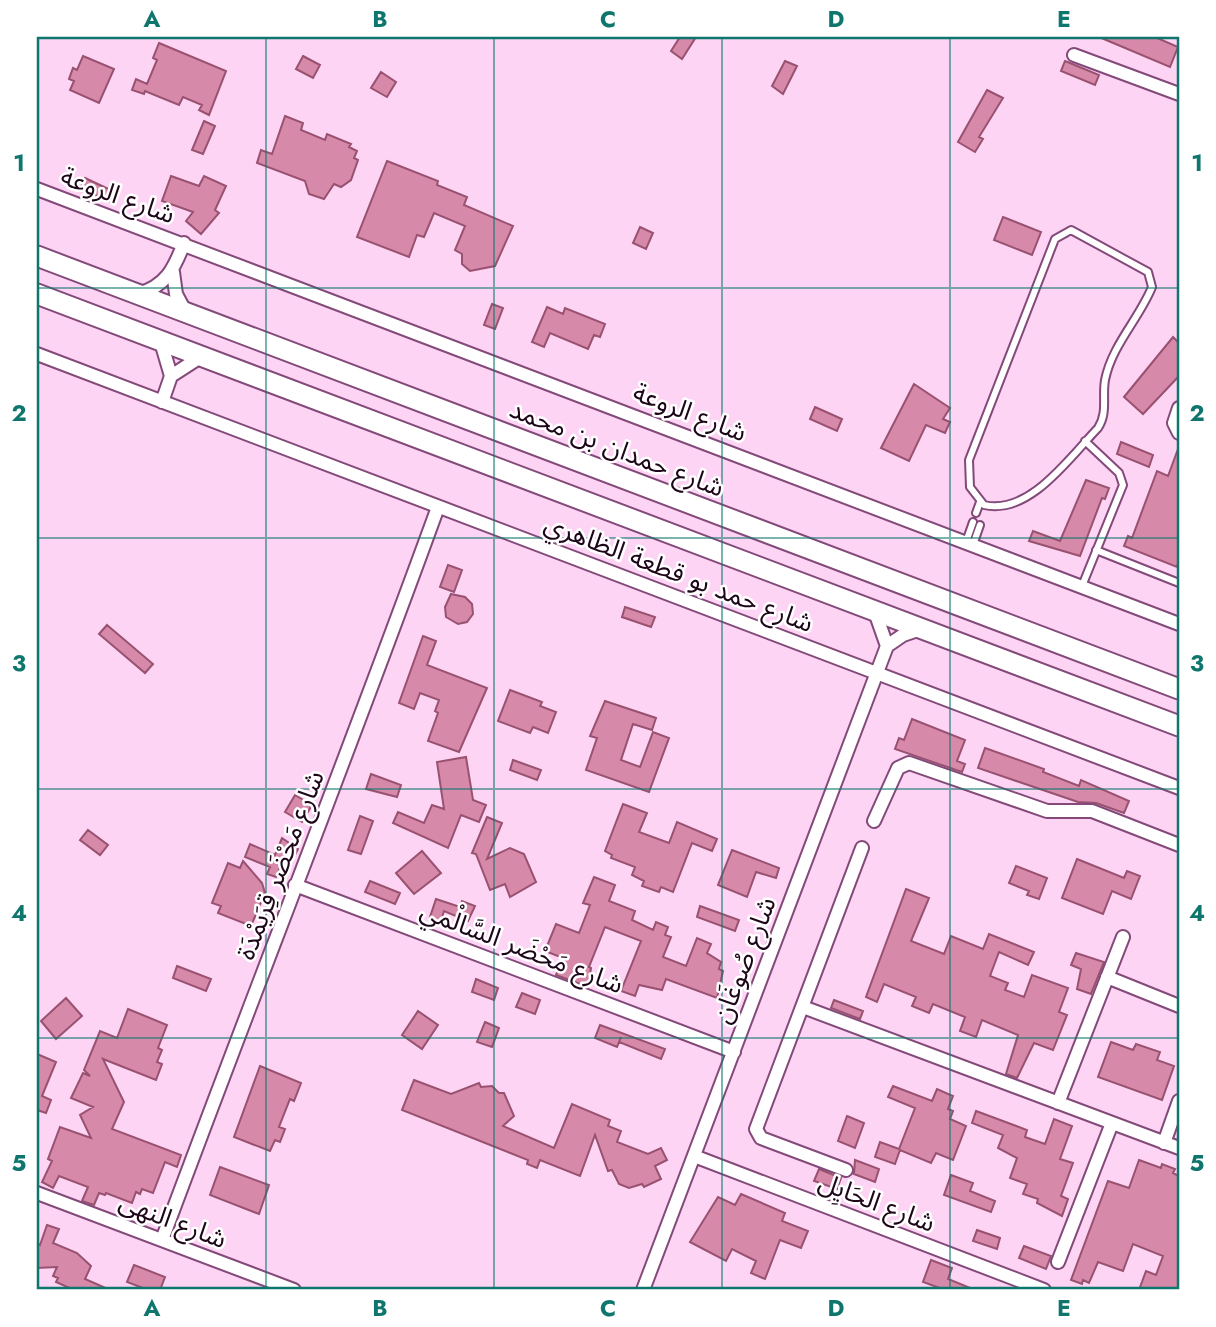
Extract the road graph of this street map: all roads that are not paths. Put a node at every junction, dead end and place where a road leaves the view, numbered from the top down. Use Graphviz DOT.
graph roads {
  1 [pos="1074,55"];
  2 [pos="1179,94"];
  3 [pos="37,189"];
  4 [pos="184,243"];
  5 [pos="37,256"];
  6 [pos="173,272"];
  7 [pos="37,294"];
  8 [pos="136,294"];
  9 [pos="186,312"];
  10 [pos="162,342"];
  11 [pos="37,354"];
  12 [pos="202,356"];
  13 [pos="171,376"];
  14 [pos="162,401"];
  15 [pos="1179,408"];
  16 [pos="1179,433"];
  17 [pos="1084,442"];
  18 [pos="979,502"];
  19 [pos="987,506"];
  20 [pos="438,507"];
  21 [pos="976,513"];
  22 [pos="984,516"];
  23 [pos="973,522"];
  24 [pos="980,525"];
  25 [pos="970,544"];
  26 [pos="1096,550"];
  27 [pos="1179,583"];
  28 [pos="1082,586"];
  29 [pos="875,612"];
  30 [pos="1179,624"];
  31 [pos="922,629"];
  32 [pos="887,646"];
  33 [pos="877,672"];
  34 [pos="1179,689"];
  35 [pos="1179,726"];
  36 [pos="1179,788"];
  37 [pos="874,821"];
  38 [pos="1179,845"];
  39 [pos="862,848"];
  40 [pos="295,885"];
  41 [pos="1123,937"];
  42 [pos="1107,977"];
  43 [pos="1179,1006"];
  44 [pos="803,1007"];
  45 [pos="734,1052"];
  46 [pos="1179,1101"];
  47 [pos="1058,1103"];
  48 [pos="1112,1123"];
  49 [pos="1164,1143"];
  50 [pos="1179,1148"];
  51 [pos="694,1156"];
  52 [pos="846,1170"];
  53 [pos="37,1193"];
  54 [pos="162,1240"];
  55 [pos="1058,1262"];
  56 [pos="294,1290"];
  57 [pos="643,1290"];
  58 [pos="1044,1290"];
  1 -- 2 [label="street"];
  3 -- 4 [label="street, شارع الروعة"];
  4 -- 6 [label="street, شارع الروعة"];
  4 -- 25 [label="street, شارع الروعة"];
  5 -- 8 [label="main road, شارع حمدان بن محمد"];
  6 -- 8 [label="street"];
  6 -- 9 [label="street"];
  7 -- 10 [label="main road"];
  8 -- 9 [label="main road, شارع حمدان بن محمد"];
  9 -- 34 [label="main road, شارع حمدان بن محمد"];
  10 -- 12 [label="main road"];
  10 -- 13 [label="street"];
  11 -- 14 [label="street, شارع حمد بو قطعة الظاهري"];
  12 -- 13 [label="street"];
  12 -- 29 [label="main road"];
  13 -- 14 [label="street"];
  14 -- 20 [label="street, شارع حمد بو قطعة الظاهري"];
  15 -- 16 [label="street"];
  17 -- 18 [label="lane"];
  17 -- 19 [label="lane"];
  17 -- 26 [label="lane"];
  18 -- 19 [label="lane"];
  18 -- 21 [label="lane"];
  19 -- 22 [label="lane"];
  20 -- 33 [label="street, شارع حمد بو قطعة الظاهري"];
  20 -- 40 [label="street, شارع مَحْضَر قِرَيمْدَة"];
  23 -- 25 [label="lane"];
  24 -- 25 [label="lane"];
  25 -- 28 [label="street, شارع الروعة"];
  26 -- 27 [label="lane"];
  26 -- 28 [label="lane"];
  28 -- 30 [label="street, شارع الروعة"];
  29 -- 31 [label="main road"];
  29 -- 32 [label="street"];
  31 -- 32 [label="street"];
  31 -- 35 [label="main road"];
  32 -- 33 [label="street, شارع صُوغَان"];
  33 -- 36 [label="street, شارع حمد بو قطعة الظاهري"];
  33 -- 45 [label="street, شارع صُوغَان"];
  37 -- 38 [label="street"];
  39 -- 44 [label="street"];
  40 -- 45 [label="street, شارع مَحْضَر السَّالْمي"];
  40 -- 54 [label="street, شارع مَحْضَر قِرَيمْدَة"];
  41 -- 42 [label="street"];
  42 -- 43 [label="street"];
  42 -- 47 [label="street"];
  44 -- 47 [label="street"];
  44 -- 52 [label="street"];
  45 -- 51 [label="street, شارع صُوغَان"];
  46 -- 49 [label="street"];
  47 -- 48 [label="street"];
  48 -- 49 [label="street"];
  48 -- 55 [label="street"];
  49 -- 50 [label="street"];
  51 -- 57 [label="street, شارع صُوغَان"];
  51 -- 58 [label="street, شارع الحَايِل"];
  53 -- 54 [label="street, شارع النهى"];
  54 -- 56 [label="street, شارع النهى"];
}
